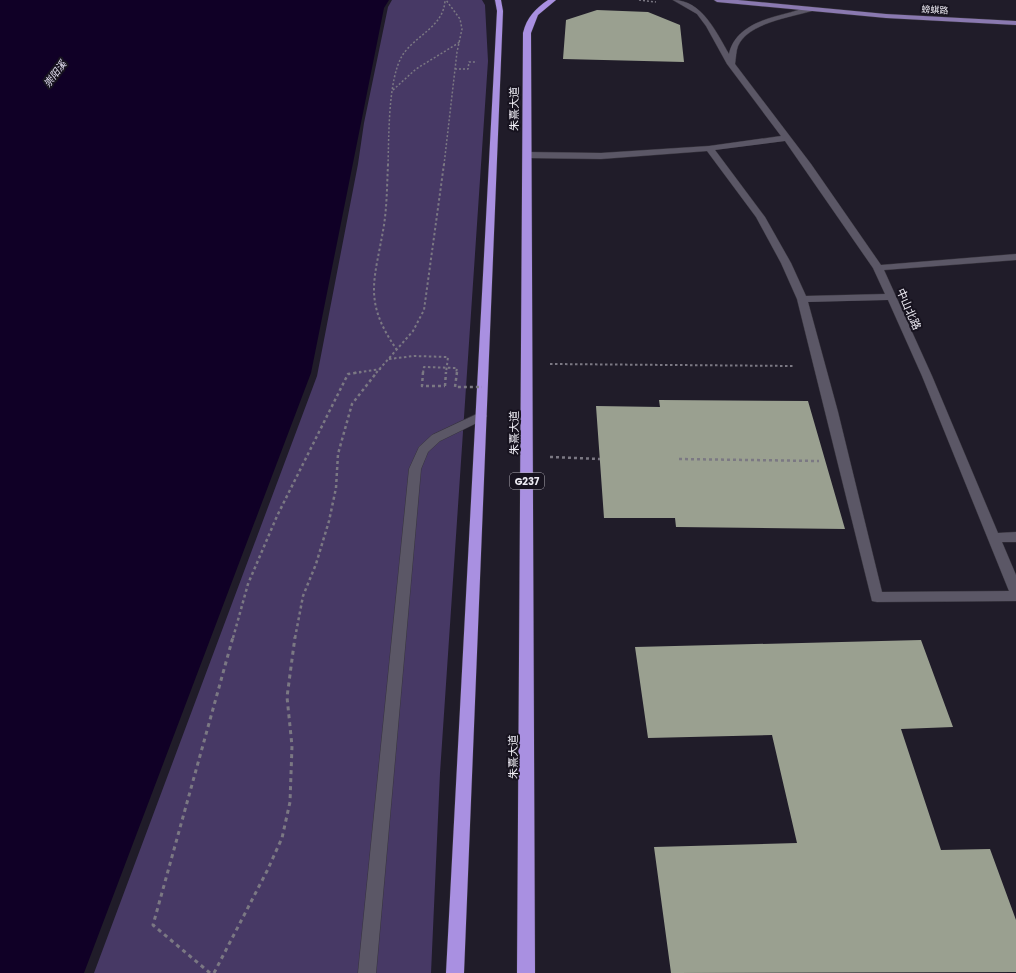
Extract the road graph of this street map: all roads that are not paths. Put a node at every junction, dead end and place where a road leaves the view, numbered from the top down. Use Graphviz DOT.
graph roads {
  1 [pos="498,0"];
  2 [pos="553,0"];
  3 [pos="676,0"];
  4 [pos="717,0"];
  5 [pos="745,0"];
  6 [pos="735,1"];
  7 [pos="810,10"];
  8 [pos="1016,19"];
  9 [pos="1016,24"];
  10 [pos="731,64"];
  11 [pos="787,138"];
  12 [pos="709,148"];
  13 [pos="527,155"];
  14 [pos="1016,257"];
  15 [pos="878,268"];
  16 [pos="891,297"];
  17 [pos="802,299"];
  18 [pos="481,416"];
  19 [pos="1016,537"];
  20 [pos="994,538"];
  21 [pos="1016,591"];
  22 [pos="1016,596"];
  23 [pos="367,973"];
  24 [pos="454,973"];
  25 [pos="526,973"];
  1 -- 18 [label="highway, 朱熹大道"];
  2 -- 13 [label="highway, 朱熹大道 / G237"];
  3 -- 10 [label="street, 中山北路"];
  4 -- 6 [label="main road, 螃蜞路"];
  5 -- 8 [label="main road"];
  6 -- 7 [label="main road, 螃蜞路"];
  7 -- 9 [label="main road, 螃蜞路"];
  7 -- 10 [label="street"];
  10 -- 11 [label="street, 中山北路"];
  11 -- 12 [label="street"];
  11 -- 15 [label="street, 中山北路"];
  12 -- 13 [label="street"];
  12 -- 17 [label="street"];
  13 -- 25 [label="highway, 朱熹大道 / G237"];
  14 -- 15 [label="street"];
  15 -- 16 [label="street, 中山北路"];
  16 -- 17 [label="street"];
  16 -- 20 [label="street, 中山北路"];
  17 -- 22 [label="street"];
  18 -- 23 [label="street"];
  18 -- 24 [label="highway, 朱熹大道"];
  19 -- 20 [label="street"];
  20 -- 21 [label="street, 中山北路"];
}
